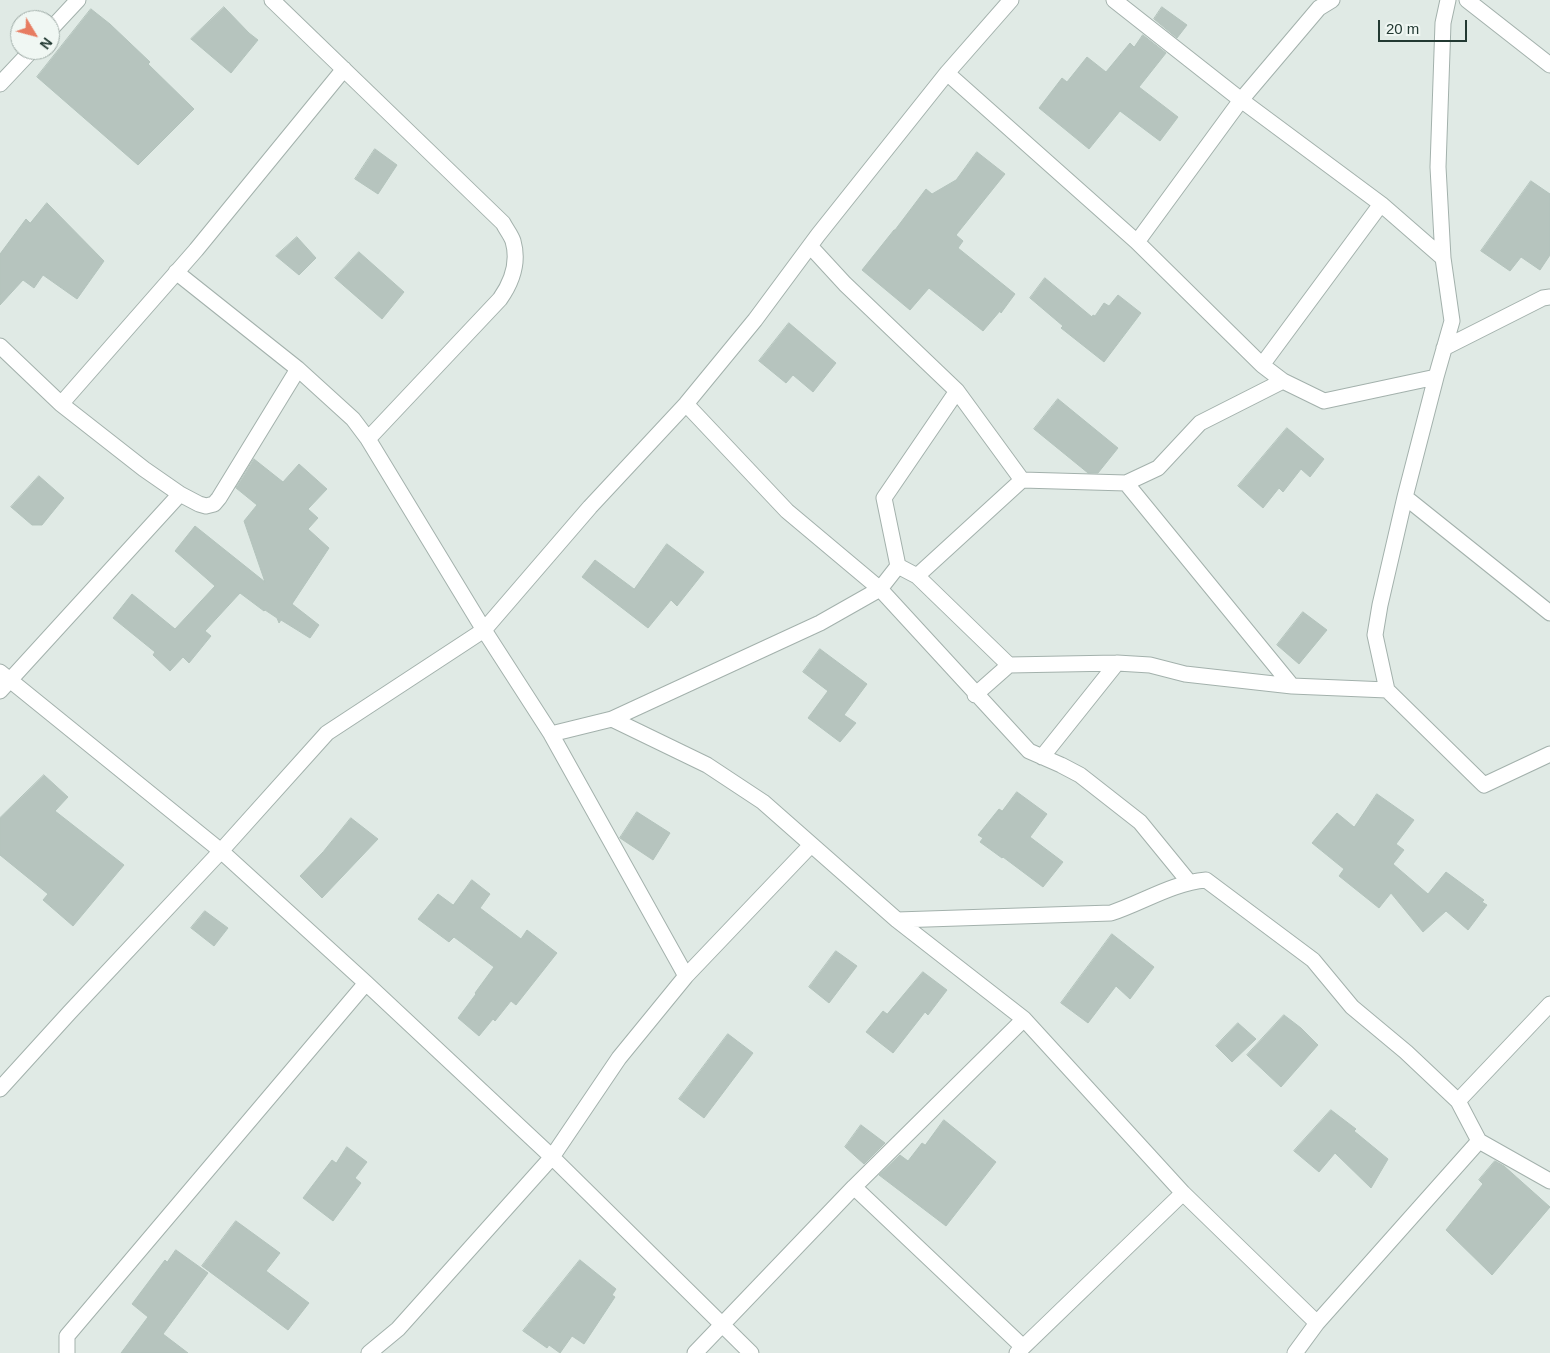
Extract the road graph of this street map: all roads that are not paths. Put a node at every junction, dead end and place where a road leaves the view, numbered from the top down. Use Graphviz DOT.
graph roads {
  1 [pos="78,0"];
  2 [pos="272,0"];
  3 [pos="1011,0"];
  4 [pos="1114,0"];
  5 [pos="1332,0"];
  6 [pos="1448,0"];
  7 [pos="1466,0"];
  8 [pos="60,19"];
  9 [pos="23,60"];
  10 [pos="1550,64"];
  11 [pos="344,69"];
  12 [pos="947,74"];
  13 [pos="0,84"];
  14 [pos="1241,100"];
  15 [pos="1382,204"];
  16 [pos="1137,242"];
  17 [pos="810,246"];
  18 [pos="1443,258"];
  19 [pos="176,272"];
  20 [pos="1550,298"];
  21 [pos="0,346"];
  22 [pos="1444,348"];
  23 [pos="1262,365"];
  24 [pos="298,369"];
  25 [pos="1436,377"];
  26 [pos="1283,381"];
  27 [pos="957,391"];
  28 [pos="62,404"];
  29 [pos="686,404"];
  30 [pos="368,439"];
  31 [pos="1022,480"];
  32 [pos="1126,483"];
  33 [pos="180,494"];
  34 [pos="1406,497"];
  35 [pos="898,566"];
  36 [pos="917,576"];
  37 [pos="880,589"];
  38 [pos="1550,612"];
  39 [pos="484,630"];
  40 [pos="1117,663"];
  41 [pos="1009,665"];
  42 [pos="3,681"];
  43 [pos="1292,686"];
  44 [pos="1386,690"];
  45 [pos="975,694"];
  46 [pos="612,719"];
  47 [pos="551,734"];
  48 [pos="1550,754"];
  49 [pos="1042,757"];
  50 [pos="811,845"];
  51 [pos="221,851"];
  52 [pos="1189,882"];
  53 [pos="897,920"];
  54 [pos="686,976"];
  55 [pos="366,983"];
  56 [pos="1550,1004"];
  57 [pos="1024,1019"];
  58 [pos="0,1089"];
  59 [pos="1458,1101"];
  60 [pos="1479,1140"];
  61 [pos="552,1157"];
  62 [pos="1550,1181"];
  63 [pos="854,1187"];
  64 [pos="1183,1193"];
  65 [pos="1317,1323"];
  66 [pos="722,1324"];
  67 [pos="1020,1350"];
  68 [pos="67,1353"];
  69 [pos="369,1353"];
  70 [pos="694,1353"];
  71 [pos="751,1353"];
  72 [pos="1295,1353"];
  1 -- 8 [label="street"];
  2 -- 11 [label="street"];
  3 -- 12 [label="street"];
  4 -- 14 [label="street"];
  5 -- 14 [label="street"];
  6 -- 18 [label="street"];
  7 -- 10 [label="street"];
  9 -- 13 [label="street"];
  11 -- 19 [label="street"];
  11 -- 30 [label="street"];
  12 -- 16 [label="street"];
  12 -- 17 [label="street"];
  14 -- 15 [label="street"];
  14 -- 16 [label="street"];
  15 -- 18 [label="street"];
  15 -- 23 [label="street"];
  16 -- 23 [label="street"];
  17 -- 27 [label="street"];
  17 -- 29 [label="street"];
  18 -- 22 [label="street"];
  19 -- 24 [label="street"];
  19 -- 28 [label="street"];
  20 -- 22 [label="street"];
  21 -- 28 [label="street"];
  22 -- 25 [label="street"];
  23 -- 26 [label="street"];
  24 -- 30 [label="street"];
  24 -- 33 [label="street"];
  25 -- 26 [label="street"];
  25 -- 34 [label="street"];
  26 -- 32 [label="street"];
  27 -- 31 [label="street"];
  27 -- 35 [label="street"];
  28 -- 33 [label="street"];
  29 -- 37 [label="street"];
  29 -- 39 [label="street"];
  30 -- 39 [label="street"];
  31 -- 32 [label="street"];
  31 -- 36 [label="street"];
  32 -- 43 [label="street"];
  33 -- 42 [label="street"];
  34 -- 38 [label="street"];
  34 -- 44 [label="street"];
  35 -- 36 [label="street"];
  35 -- 37 [label="street"];
  36 -- 41 [label="street"];
  37 -- 45 [label="street"];
  37 -- 46 [label="street"];
  39 -- 47 [label="street"];
  39 -- 51 [label="street"];
  40 -- 41 [label="street"];
  40 -- 43 [label="street"];
  40 -- 49 [label="street"];
  41 -- 45 [label="street"];
  42 -- 51 [label="street"];
  43 -- 44 [label="street"];
  44 -- 48 [label="street"];
  45 -- 49 [label="street"];
  46 -- 47 [label="street"];
  46 -- 50 [label="street"];
  47 -- 54 [label="street"];
  49 -- 52 [label="street"];
  50 -- 53 [label="street"];
  50 -- 54 [label="street"];
  51 -- 55 [label="street"];
  51 -- 58 [label="street"];
  52 -- 53 [label="street"];
  52 -- 59 [label="street"];
  53 -- 57 [label="street"];
  54 -- 61 [label="street"];
  55 -- 61 [label="street"];
  55 -- 68 [label="street"];
  56 -- 59 [label="street"];
  57 -- 63 [label="street"];
  57 -- 64 [label="street"];
  59 -- 60 [label="street"];
  60 -- 62 [label="street"];
  60 -- 65 [label="street"];
  61 -- 66 [label="street"];
  61 -- 69 [label="street"];
  63 -- 66 [label="street"];
  63 -- 67 [label="street"];
  64 -- 65 [label="street"];
  64 -- 67 [label="street"];
  65 -- 72 [label="street"];
  66 -- 70 [label="street"];
  66 -- 71 [label="street"];
}
